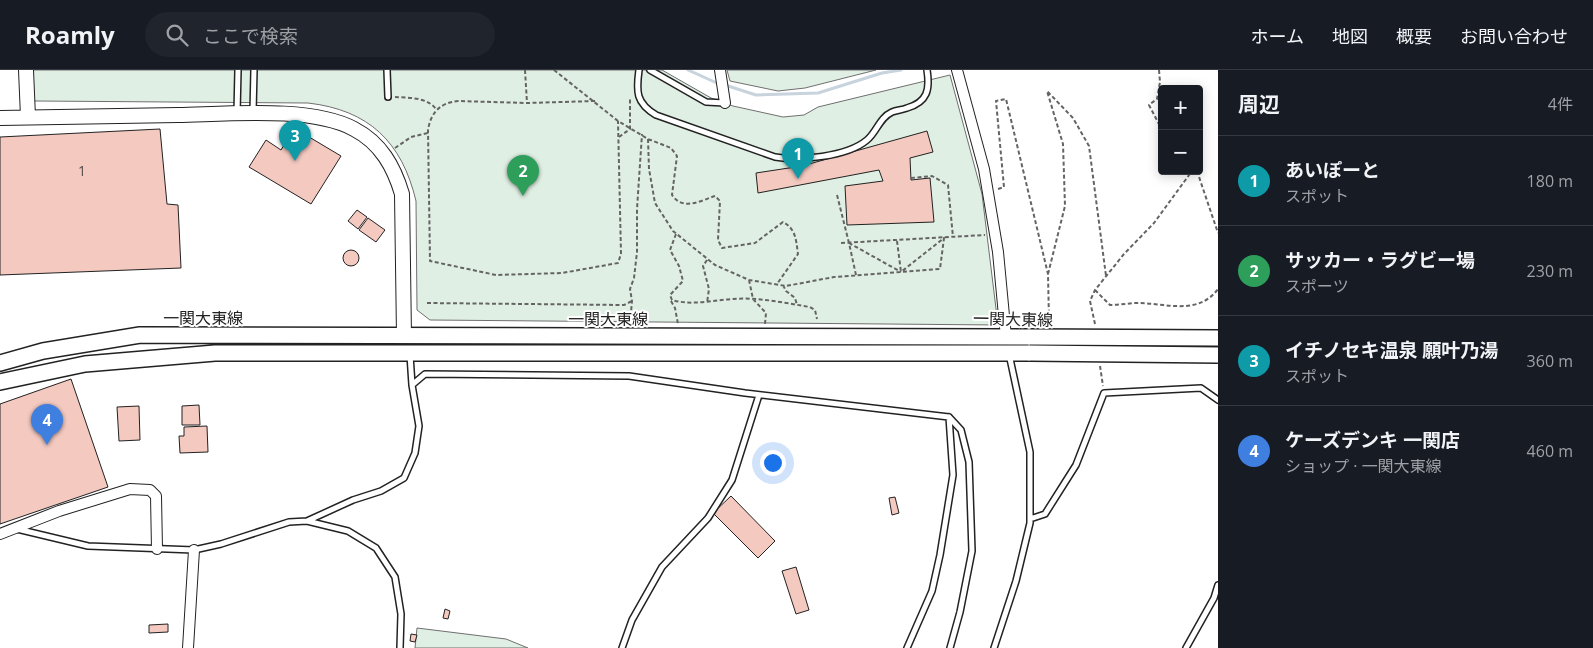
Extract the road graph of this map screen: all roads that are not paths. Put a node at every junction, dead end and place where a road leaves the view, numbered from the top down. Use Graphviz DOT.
graph roads {
  1 [pos="26,70"];
  2 [pos="238,70"];
  3 [pos="254,70"];
  4 [pos="387,70"];
  5 [pos="639,70"];
  6 [pos="650,70"];
  7 [pos="720,70"];
  8 [pos="927,70"];
  9 [pos="957,70"];
  10 [pos="388,97"];
  11 [pos="725,103"];
  12 [pos="237,114"];
  13 [pos="253,114"];
  14 [pos="28,117"];
  15 [pos="0,118"];
  16 [pos="404,336"];
  17 [pos="1006,337"];
  18 [pos="1218,338"];
  19 [pos="409,352"];
  20 [pos="1009,353"];
  21 [pos="1218,355"];
  22 [pos="0,363"];
  23 [pos="0,382"];
  24 [pos="412,385"];
  25 [pos="759,395"];
  26 [pos="1218,400"];
  27 [pos="949,417"];
  28 [pos="1030,519"];
  29 [pos="307,521"];
  30 [pos="13,528"];
  31 [pos="0,534"];
  32 [pos="157,549"];
  33 [pos="194,550"];
  34 [pos="1218,585"];
  35 [pos="188,648"];
  36 [pos="400,648"];
  37 [pos="622,648"];
  38 [pos="908,648"];
  39 [pos="950,648"];
  40 [pos="994,648"];
  41 [pos="1186,648"];
  1 -- 14 [label="street"];
  2 -- 12 [label="lane"];
  3 -- 13 [label="lane"];
  4 -- 10 [label="lane"];
  5 -- 8 [label="lane"];
  6 -- 11 [label="lane"];
  7 -- 11 [label="street"];
  9 -- 17 [label="street"];
  12 -- 13 [label="street"];
  12 -- 14 [label="street"];
  13 -- 16 [label="street"];
  14 -- 15 [label="street"];
  16 -- 17 [label="main road, 一関大東線"];
  16 -- 22 [label="main road, 一関大東線"];
  17 -- 18 [label="main road, 一関大東線, bridge"];
  19 -- 20 [label="main road, 一関大東線"];
  19 -- 23 [label="main road, 一関大東線"];
  19 -- 24 [label="lane"];
  20 -- 21 [label="main road, 一関大東線, bridge"];
  20 -- 28 [label="lane"];
  24 -- 25 [label="lane"];
  24 -- 29 [label="lane"];
  25 -- 27 [label="lane"];
  25 -- 37 [label="lane"];
  26 -- 28 [label="lane"];
  27 -- 38 [label="lane"];
  27 -- 39 [label="lane"];
  28 -- 40 [label="lane"];
  29 -- 33 [label="lane"];
  29 -- 36 [label="lane"];
  30 -- 31 [label="street"];
  30 -- 32 [label="lane"];
  30 -- 32 [label="street"];
  32 -- 33 [label="lane"];
  33 -- 35 [label="street"];
  34 -- 41 [label="lane"];
}
